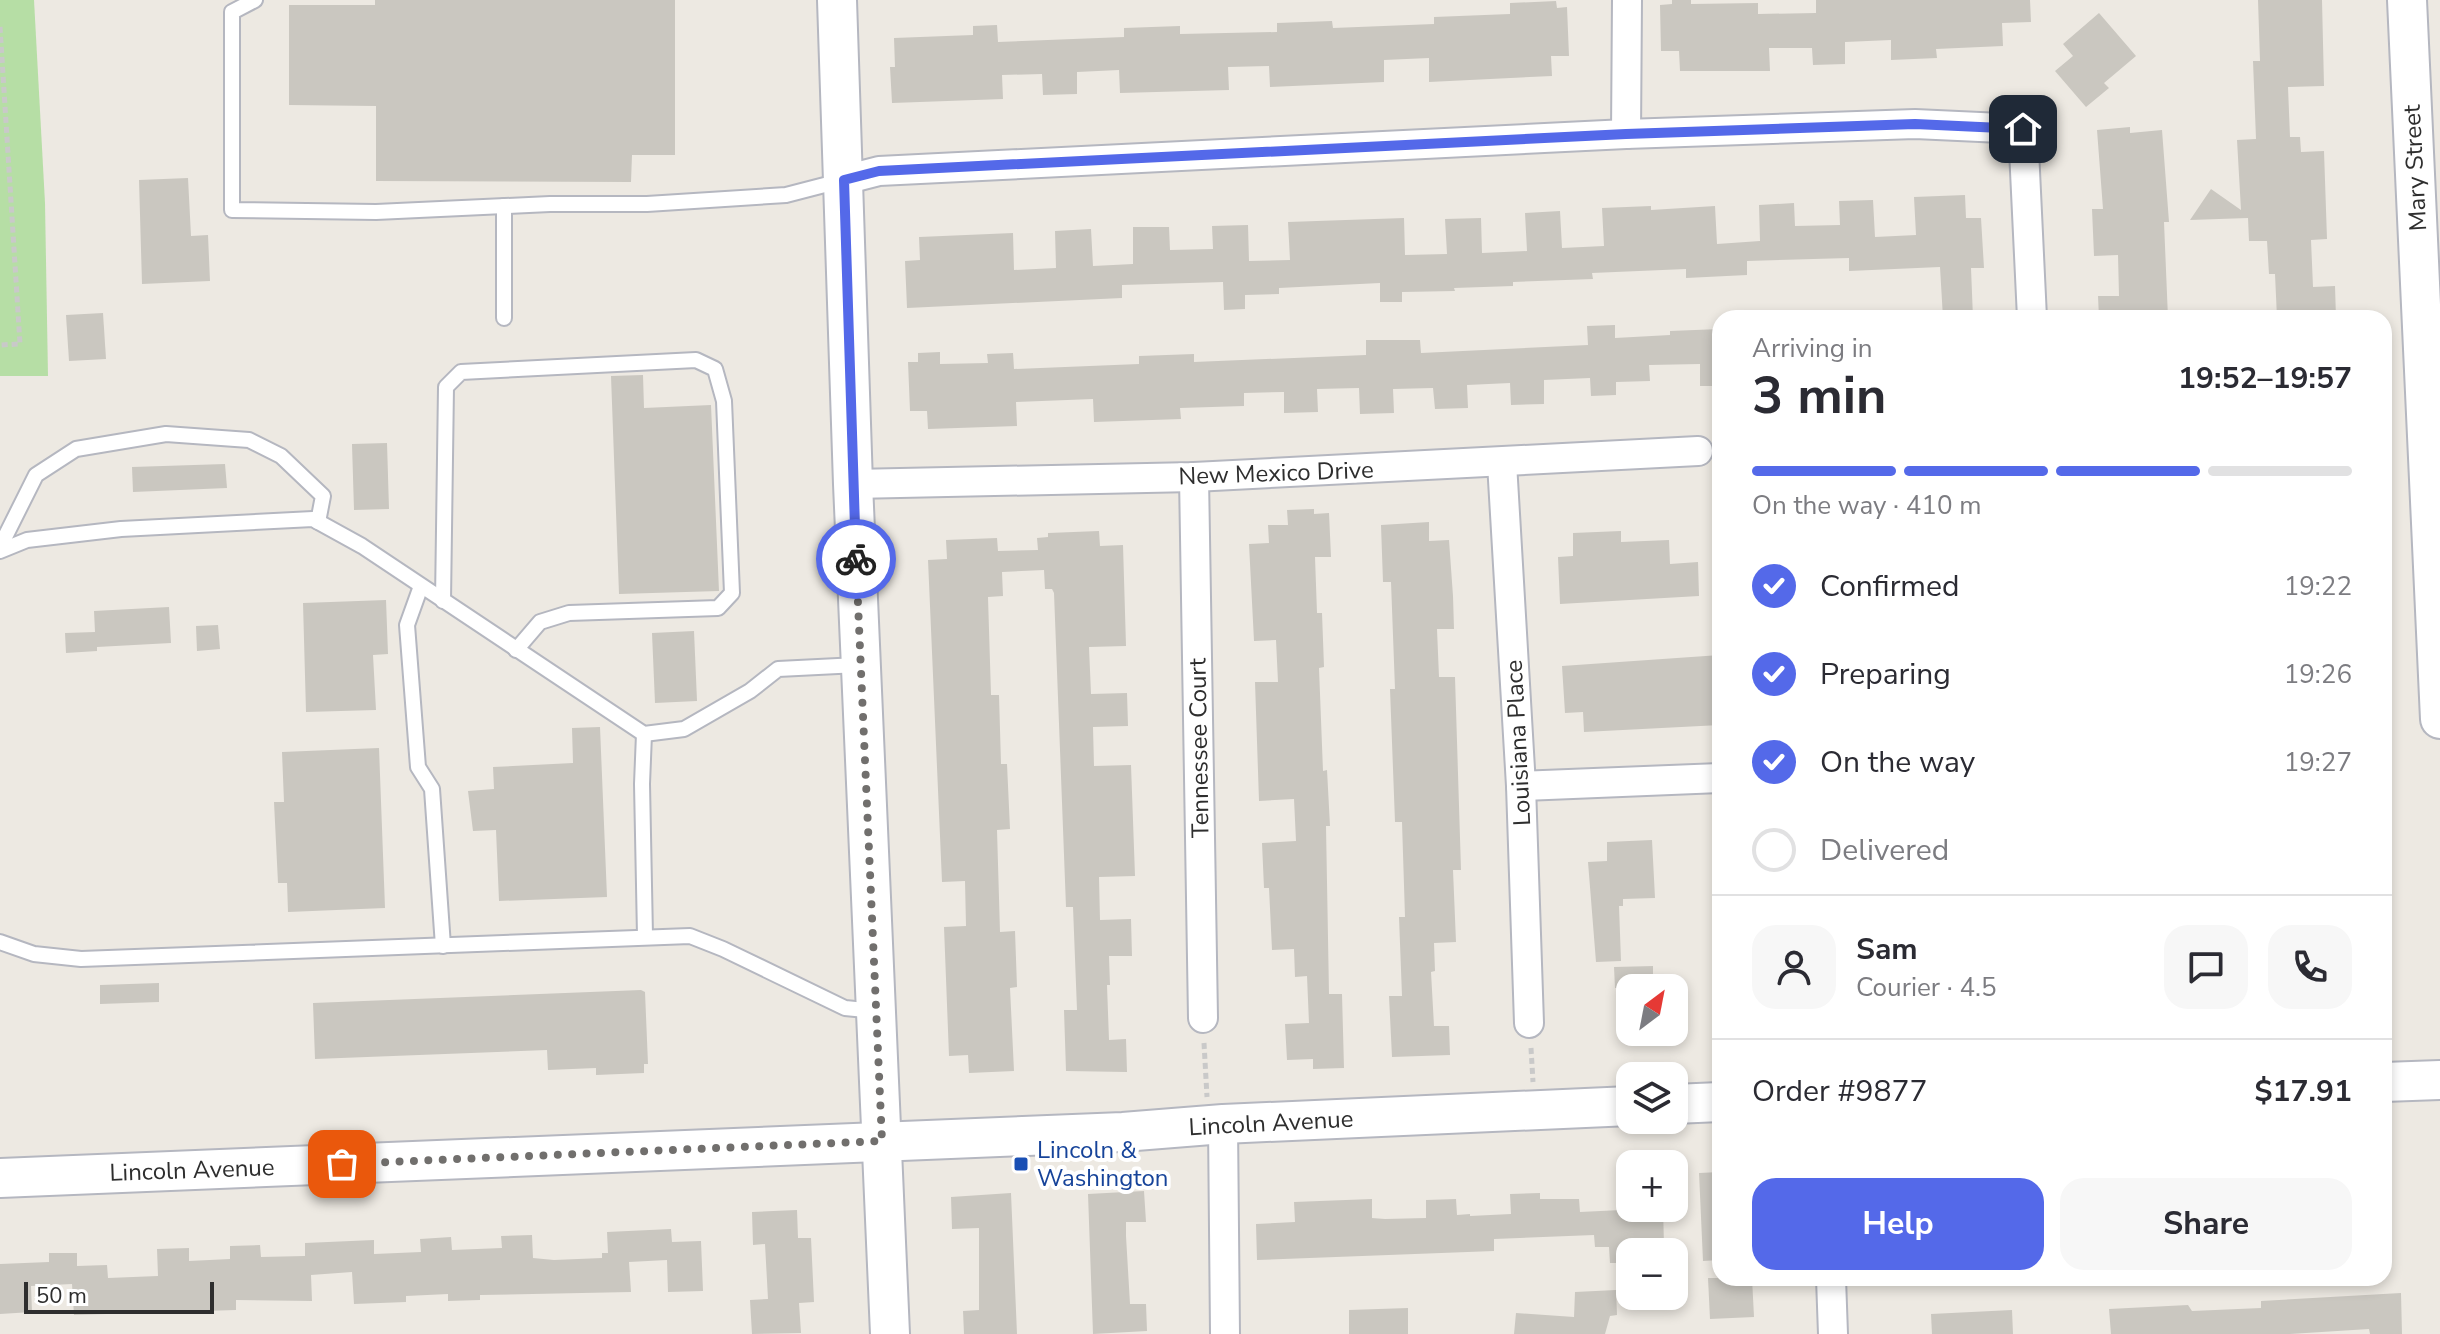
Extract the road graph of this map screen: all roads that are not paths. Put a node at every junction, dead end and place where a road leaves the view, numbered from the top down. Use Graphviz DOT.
graph roads {
  1 [pos="255,0"];
  2 [pos="837,0"];
  3 [pos="1627,0"];
  4 [pos="2407,0"];
  5 [pos="1626,134"];
  6 [pos="844,180"];
  7 [pos="504,206"];
  8 [pos="2032,310"];
  9 [pos="504,318"];
  10 [pos="1698,451"];
  11 [pos="1502,463"];
  12 [pos="1194,477"];
  13 [pos="853,484"];
  14 [pos="318,522"];
  15 [pos="0,549"];
  16 [pos="421,586"];
  17 [pos="443,601"];
  18 [pos="516,650"];
  19 [pos="861,665"];
  20 [pos="2440,719"];
  21 [pos="644,734"];
  22 [pos="1712,778"];
  23 [pos="1521,786"];
  24 [pos="645,936"];
  25 [pos="0,942"];
  26 [pos="443,946"];
  27 [pos="876,1011"];
  28 [pos="1203,1018"];
  29 [pos="1529,1023"];
  30 [pos="2440,1080"];
  31 [pos="2392,1082"];
  32 [pos="1712,1102"];
  33 [pos="1688,1103"];
  34 [pos="1616,1107"];
  35 [pos="1216,1124"];
  36 [pos="882,1141"];
  37 [pos="0,1178"];
  38 [pos="1831,1286"];
  39 [pos="890,1334"];
  40 [pos="1225,1334"];
  41 [pos="1833,1334"];
  1 -- 7 [label="lane"];
  2 -- 6 [label="street"];
  3 -- 5 [label="street"];
  4 -- 20 [label="street, Mary Street"];
  5 -- 6 [label="street"];
  5 -- 8 [label="street"];
  6 -- 7 [label="lane"];
  6 -- 13 [label="street"];
  7 -- 9 [label="lane"];
  10 -- 11 [label="street, New Mexico Drive"];
  11 -- 12 [label="street, New Mexico Drive"];
  11 -- 23 [label="street, Louisiana Place"];
  12 -- 13 [label="street, New Mexico Drive"];
  12 -- 28 [label="street, Tennessee Court"];
  13 -- 19 [label="street"];
  14 -- 15 [label="lane"];
  14 -- 15 [label="lane"];
  14 -- 16 [label="lane"];
  16 -- 17 [label="lane"];
  16 -- 26 [label="lane"];
  17 -- 18 [label="lane"];
  17 -- 18 [label="lane"];
  18 -- 21 [label="lane"];
  19 -- 21 [label="lane"];
  19 -- 27 [label="street"];
  21 -- 24 [label="lane"];
  22 -- 23 [label="street"];
  23 -- 29 [label="street, Louisiana Place"];
  24 -- 26 [label="lane"];
  24 -- 27 [label="lane"];
  25 -- 26 [label="lane"];
  27 -- 36 [label="street"];
  30 -- 31 [label="street"];
  32 -- 33 [label="street"];
  34 -- 35 [label="street, Lincoln Avenue"];
  35 -- 36 [label="street, Lincoln Avenue"];
  35 -- 40 [label="street"];
  36 -- 37 [label="street, Lincoln Avenue"];
  36 -- 39 [label="street"];
  38 -- 41 [label="street"];
}
